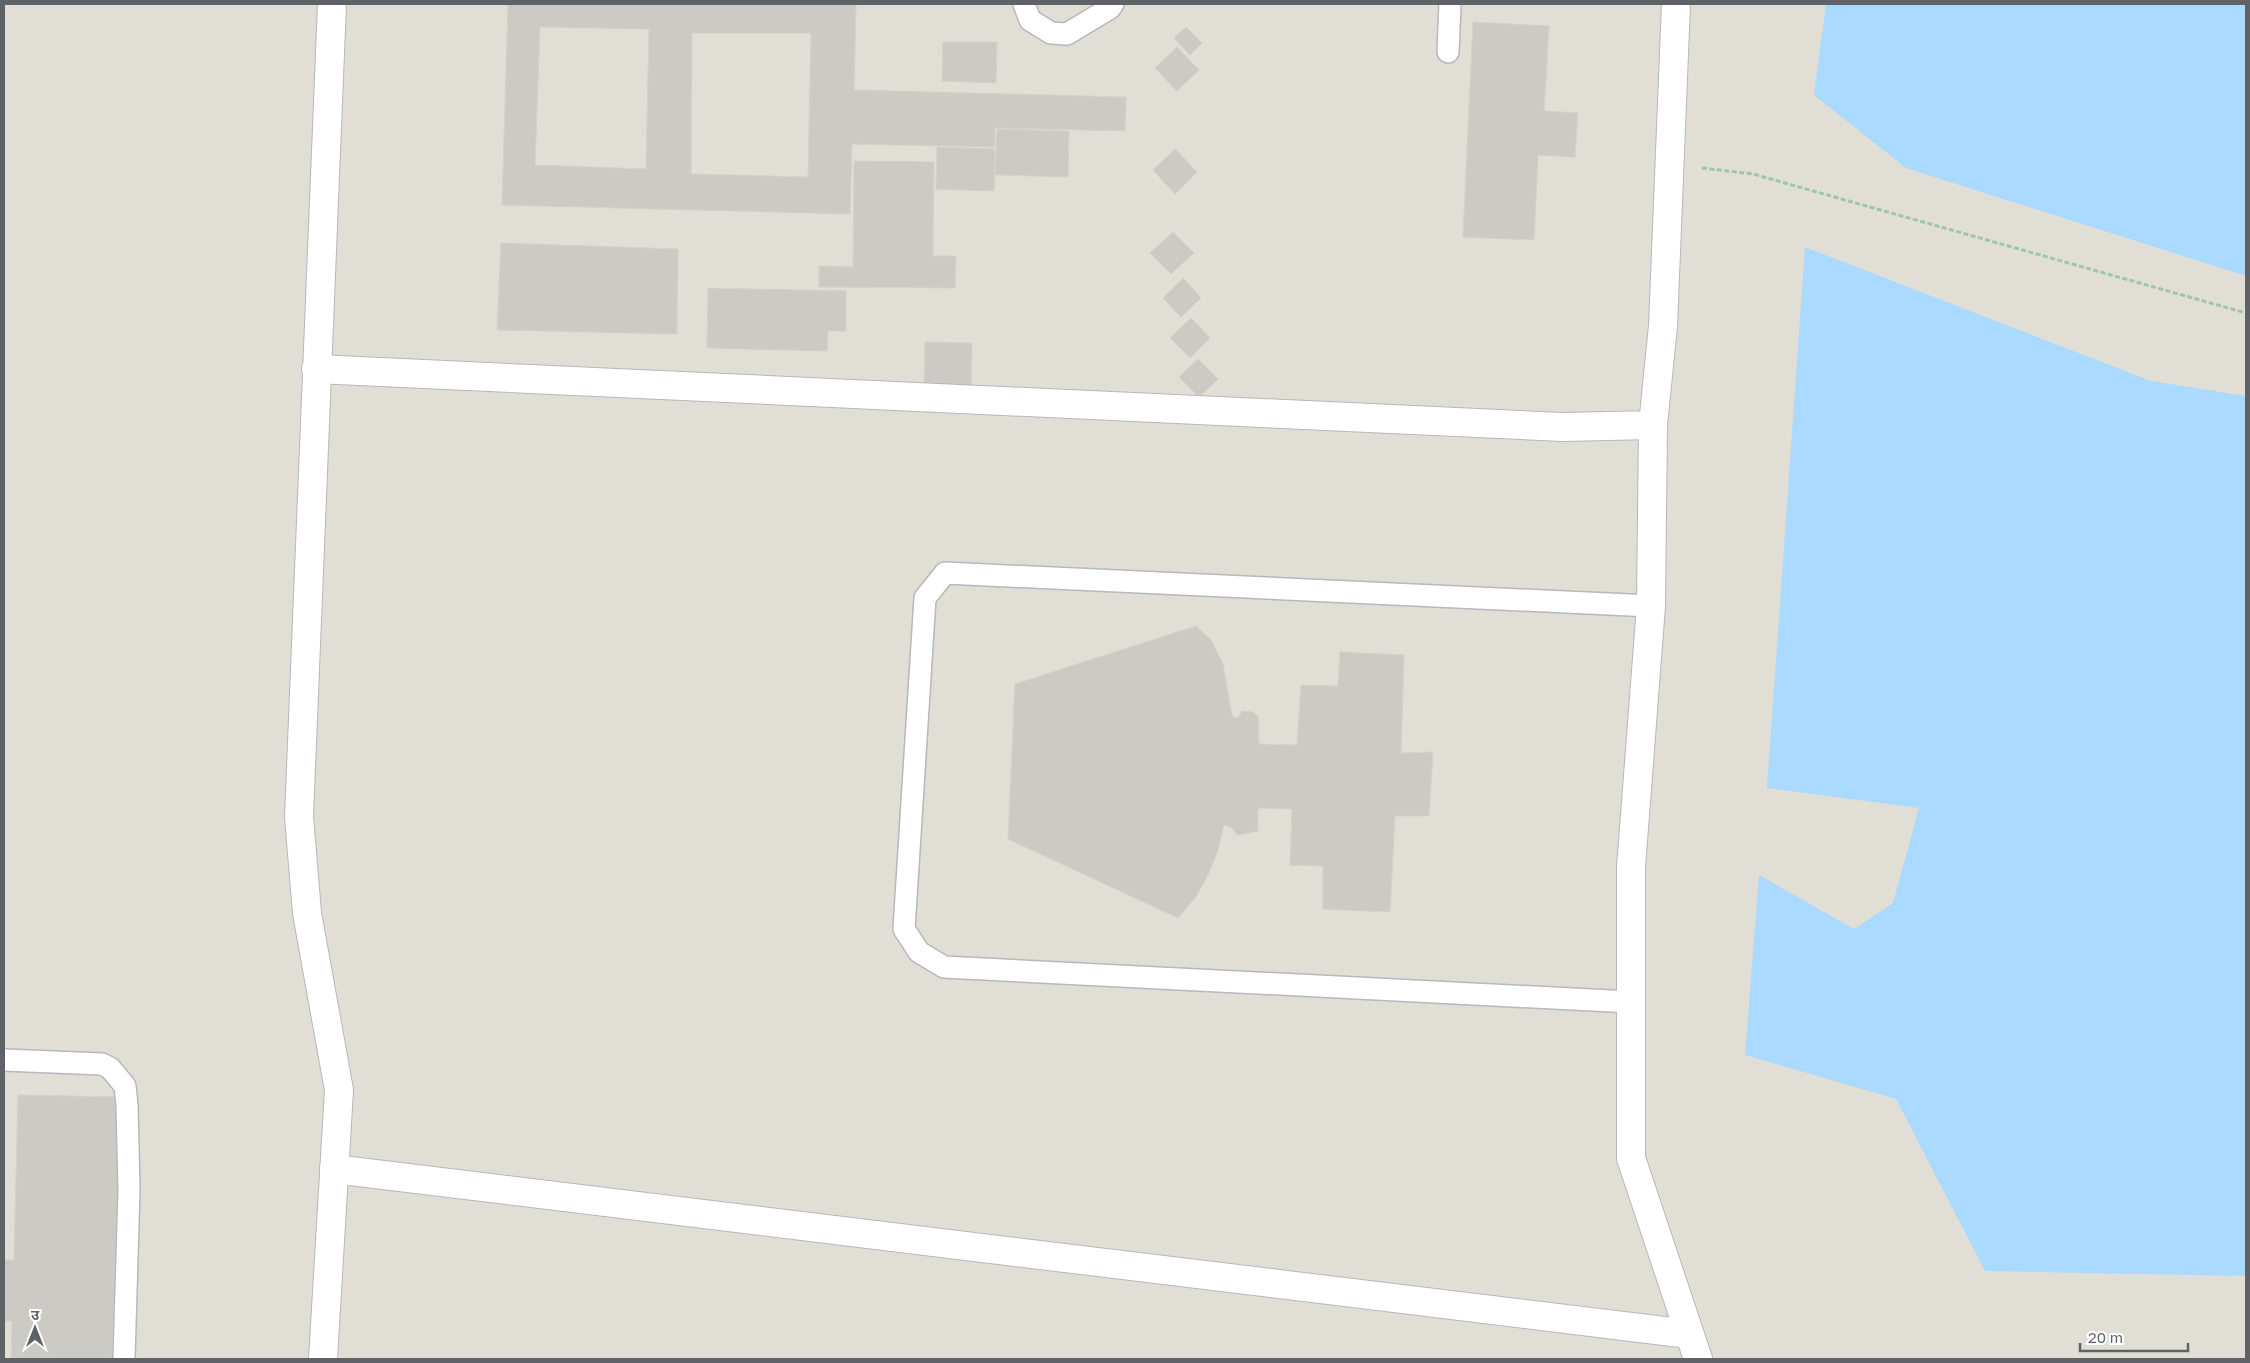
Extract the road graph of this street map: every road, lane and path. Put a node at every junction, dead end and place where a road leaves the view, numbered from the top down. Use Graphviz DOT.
graph roads {
  1 [pos="332,4"];
  2 [pos="1024,4"];
  3 [pos="1113,4"];
  4 [pos="1450,4"];
  5 [pos="1676,4"];
  6 [pos="1448,52"];
  7 [pos="1669,165"];
  8 [pos="2246,313"];
  9 [pos="316,369"];
  10 [pos="1653,425"];
  11 [pos="1651,606"];
  12 [pos="1631,1002"];
  13 [pos="4,1060"];
  14 [pos="334,1169"];
  15 [pos="1689,1334"];
  16 [pos="124,1359"];
  17 [pos="322,1359"];
  18 [pos="1698,1359"];
  1 -- 9 [label="street"];
  2 -- 3 [label="lane"];
  4 -- 6 [label="lane"];
  5 -- 7 [label="street"];
  7 -- 8 [label="path"];
  7 -- 10 [label="street"];
  9 -- 10 [label="street"];
  9 -- 14 [label="street"];
  10 -- 11 [label="street"];
  11 -- 12 [label="street"];
  11 -- 12 [label="lane"];
  12 -- 15 [label="street"];
  13 -- 16 [label="lane"];
  14 -- 15 [label="street"];
  14 -- 17 [label="street"];
  15 -- 18 [label="street"];
}
